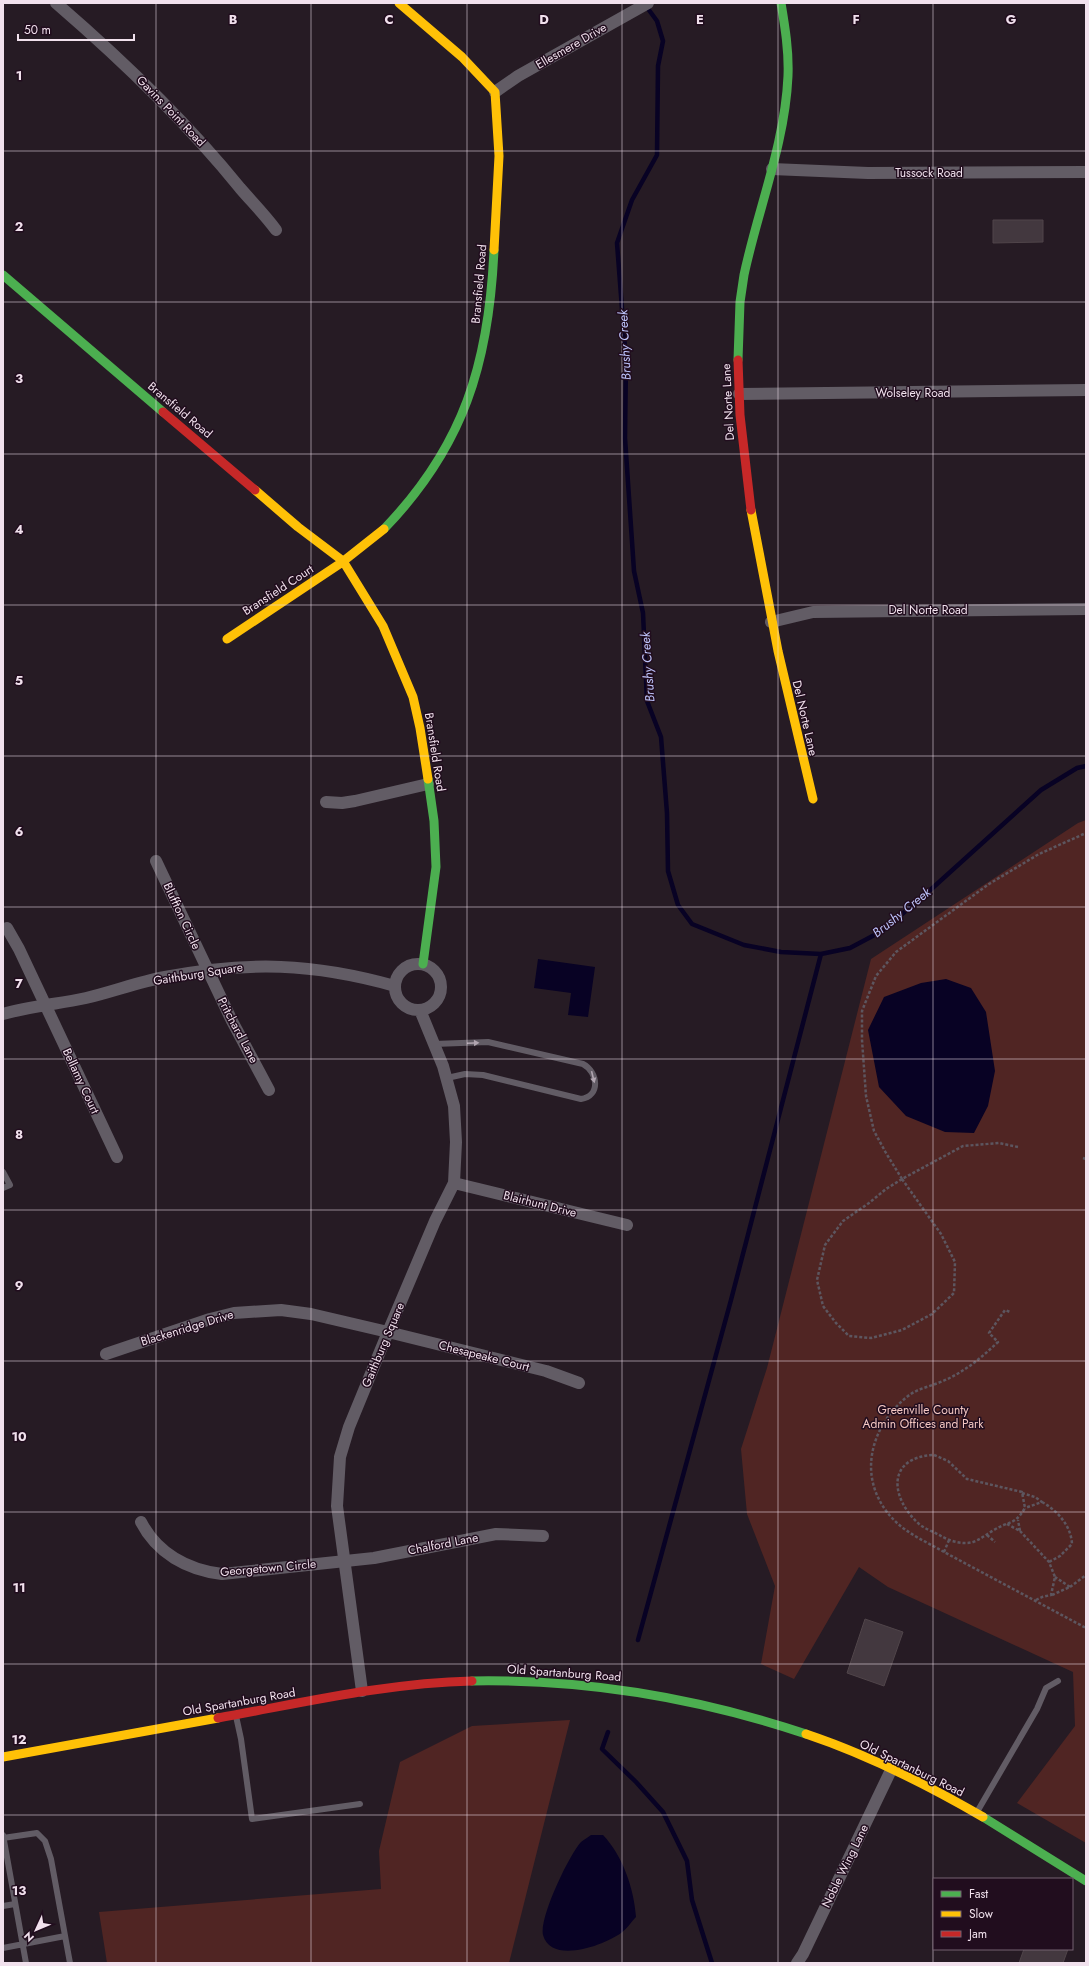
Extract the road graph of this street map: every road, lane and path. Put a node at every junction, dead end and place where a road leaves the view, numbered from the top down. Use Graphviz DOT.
graph roads {
  1 [pos="56,3"];
  2 [pos="399,3"];
  3 [pos="648,3"];
  4 [pos="780,3"];
  5 [pos="495,92"];
  6 [pos="772,169"];
  7 [pos="1086,172"];
  8 [pos="276,230"];
  9 [pos="3,275"];
  10 [pos="1086,390"];
  11 [pos="739,394"];
  12 [pos="343,561"];
  13 [pos="1086,609"];
  14 [pos="771,622"];
  15 [pos="227,639"];
  16 [pos="428,784"];
  17 [pos="813,800"];
  18 [pos="326,802"];
  19 [pos="1086,833"];
  20 [pos="156,861"];
  21 [pos="7,928"];
  22 [pos="423,964"];
  23 [pos="208,971"];
  24 [pos="395,986"];
  25 [pos="45,1005"];
  26 [pos="420,1010"];
  27 [pos="3,1014"];
  28 [pos="434,1044"];
  29 [pos="447,1078"];
  30 [pos="269,1090"];
  31 [pos="1018,1147"];
  32 [pos="117,1157"];
  33 [pos="3,1172"];
  34 [pos="902,1179"];
  35 [pos="454,1183"];
  36 [pos="3,1188"];
  37 [pos="626,1226"];
  38 [pos="1010,1312"];
  39 [pos="388,1332"];
  40 [pos="106,1354"];
  41 [pos="579,1383"];
  42 [pos="1022,1492"];
  43 [pos="1042,1502"];
  44 [pos="1025,1508"];
  45 [pos="1018,1520"];
  46 [pos="141,1522"];
  47 [pos="1007,1524"];
  48 [pos="1020,1532"];
  49 [pos="987,1535"];
  50 [pos="543,1536"];
  51 [pos="949,1540"];
  52 [pos="995,1542"];
  53 [pos="944,1552"];
  54 [pos="343,1561"];
  55 [pos="1049,1562"];
  56 [pos="1086,1575"];
  57 [pos="1055,1577"];
  58 [pos="1070,1587"];
  59 [pos="1051,1595"];
  60 [pos="1036,1600"];
  61 [pos="1086,1628"];
  62 [pos="1058,1681"];
  63 [pos="362,1691"];
  64 [pos="236,1714"];
  65 [pos="3,1757"];
  66 [pos="892,1768"];
  67 [pos="360,1804"];
  68 [pos="976,1814"];
  69 [pos="3,1837"];
  70 [pos="5,1860"];
  71 [pos="1086,1881"];
  72 [pos="15,1904"];
  73 [pos="3,1906"];
  74 [pos="65,1936"];
  75 [pos="22,1944"];
  76 [pos="3,1948"];
  77 [pos="26,1963"];
  78 [pos="70,1963"];
  79 [pos="797,1963"];
  1 -- 8 [label="street, Gavins Point Road"];
  2 -- 5 [label="street"];
  3 -- 5 [label="street, Ellesmere Drive"];
  4 -- 6 [label="street, Del Norte Lane"];
  5 -- 12 [label="street, Bransfield Road"];
  6 -- 7 [label="street, Tussock Road"];
  6 -- 11 [label="street, Del Norte Lane"];
  9 -- 12 [label="street, Bransfield Road"];
  10 -- 11 [label="street, Wolseley Road"];
  11 -- 14 [label="street, Del Norte Lane"];
  12 -- 15 [label="street, Bransfield Court"];
  12 -- 16 [label="street, Bransfield Road"];
  13 -- 14 [label="street, Del Norte Road"];
  14 -- 17 [label="street, Del Norte Lane"];
  16 -- 18 [label="street"];
  16 -- 22 [label="street, Bransfield Road"];
  19 -- 34 [label="path"];
  20 -- 23 [label="street, Bluffton Circle"];
  21 -- 25 [label="street, Bellamy Court"];
  22 -- 24 [label="street"];
  22 -- 26 [label="street"];
  23 -- 24 [label="street, Gaithburg Square"];
  23 -- 25 [label="street, Gaithburg Square"];
  23 -- 30 [label="street, Pritchard Lane"];
  24 -- 26 [label="street"];
  25 -- 27 [label="street, Gaithburg Square"];
  25 -- 32 [label="street, Bellamy Court"];
  26 -- 28 [label="street, Gaithburg Square"];
  28 -- 29 [label="street, Gaithburg Square"];
  28 -- 29 [label="lane, one-way"];
  29 -- 35 [label="street, Gaithburg Square"];
  31 -- 34 [label="path"];
  33 -- 36 [label="lane"];
  34 -- 34 [label="path"];
  35 -- 37 [label="street, Blairhunt Drive"];
  35 -- 39 [label="street, Gaithburg Square"];
  38 -- 53 [label="path"];
  39 -- 40 [label="street, Blackenridge Drive"];
  39 -- 41 [label="street, Chesapeake Court"];
  39 -- 54 [label="street, Gaithburg Square"];
  42 -- 43 [label="path"];
  42 -- 44 [label="path"];
  42 -- 51 [label="path"];
  43 -- 44 [label="path"];
  43 -- 55 [label="path"];
  44 -- 45 [label="path"];
  45 -- 47 [label="path"];
  45 -- 48 [label="path"];
  46 -- 54 [label="street, Georgetown Circle"];
  47 -- 48 [label="path"];
  47 -- 49 [label="path"];
  48 -- 55 [label="path"];
  49 -- 51 [label="path"];
  49 -- 52 [label="path"];
  50 -- 54 [label="street, Chalford Lane"];
  51 -- 53 [label="path"];
  53 -- 60 [label="path"];
  54 -- 63 [label="street, Gaithburg Square"];
  55 -- 57 [label="path"];
  56 -- 58 [label="path"];
  57 -- 58 [label="path"];
  57 -- 59 [label="path"];
  58 -- 59 [label="path"];
  59 -- 60 [label="path"];
  60 -- 61 [label="path"];
  62 -- 68 [label="lane"];
  63 -- 64 [label="street, Old Spartanburg Road"];
  63 -- 66 [label="street, Old Spartanburg Road"];
  64 -- 65 [label="street, Old Spartanburg Road"];
  64 -- 67 [label="lane"];
  66 -- 68 [label="street, Old Spartanburg Road"];
  66 -- 79 [label="street, Noble Wing Lane"];
  68 -- 71 [label="street, Old Spartanburg Road"];
  69 -- 70 [label="lane"];
  69 -- 74 [label="lane"];
  70 -- 72 [label="lane"];
  72 -- 73 [label="lane"];
  72 -- 75 [label="lane"];
  74 -- 75 [label="lane"];
  74 -- 78 [label="lane"];
  75 -- 76 [label="lane"];
  75 -- 77 [label="lane"];
}
